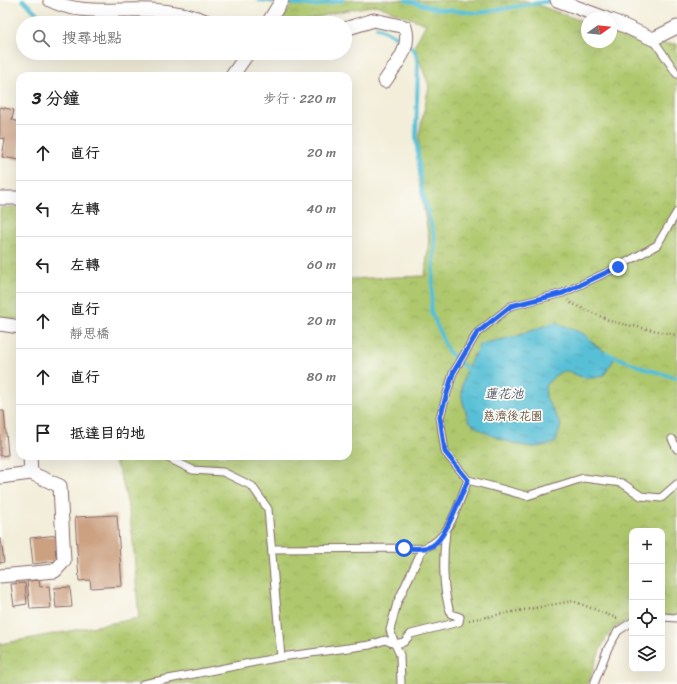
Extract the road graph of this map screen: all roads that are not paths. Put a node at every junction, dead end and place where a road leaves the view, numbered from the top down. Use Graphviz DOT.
graph roads {
  1 [pos="50,0"];
  2 [pos="282,0"];
  3 [pos="557,0"];
  4 [pos="589,12"];
  5 [pos="194,16"];
  6 [pos="272,16"];
  7 [pos="617,23"];
  8 [pos="352,27"];
  9 [pos="677,27"];
  10 [pos="653,39"];
  11 [pos="243,60"];
  12 [pos="235,72"];
  13 [pos="677,74"];
  14 [pos="385,81"];
  15 [pos="0,198"];
  16 [pos="16,198"];
  17 [pos="677,212"];
  18 [pos="0,324"];
  19 [pos="16,326"];
  20 [pos="672,439"];
  21 [pos="677,449"];
  22 [pos="30,460"];
  23 [pos="172,460"];
  24 [pos="31,473"];
  25 [pos="0,477"];
  26 [pos="468,480"];
  27 [pos="677,484"];
  28 [pos="446,531"];
  29 [pos="423,548"];
  30 [pos="272,549"];
  31 [pos="0,576"];
  32 [pos="665,617"];
  33 [pos="677,618"];
  34 [pos="629,624"];
  35 [pos="395,644"];
  36 [pos="281,658"];
  37 [pos="143,684"];
  38 [pos="401,684"];
  39 [pos="594,684"];
  1 -- 5 [label="street"];
  2 -- 6 [label="street"];
  3 -- 4 [label="street"];
  7 -- 10 [label="street"];
  8 -- 14 [label="street"];
  9 -- 10 [label="street"];
  10 -- 13 [label="lane"];
  11 -- 12 [label="street"];
  15 -- 16 [label="street"];
  17 -- 26 [label="lane"];
  18 -- 19 [label="street"];
  20 -- 21 [label="lane"];
  22 -- 24 [label="street"];
  23 -- 30 [label="lane"];
  24 -- 25 [label="street"];
  24 -- 31 [label="street"];
  26 -- 27 [label="lane"];
  26 -- 28 [label="lane"];
  28 -- 29 [label="lane"];
  28 -- 35 [label="lane"];
  29 -- 30 [label="lane"];
  29 -- 35 [label="lane"];
  30 -- 36 [label="lane"];
  32 -- 33 [label="lane"];
  34 -- 39 [label="lane"];
  35 -- 36 [label="lane"];
  35 -- 38 [label="lane"];
  36 -- 37 [label="lane"];
}
